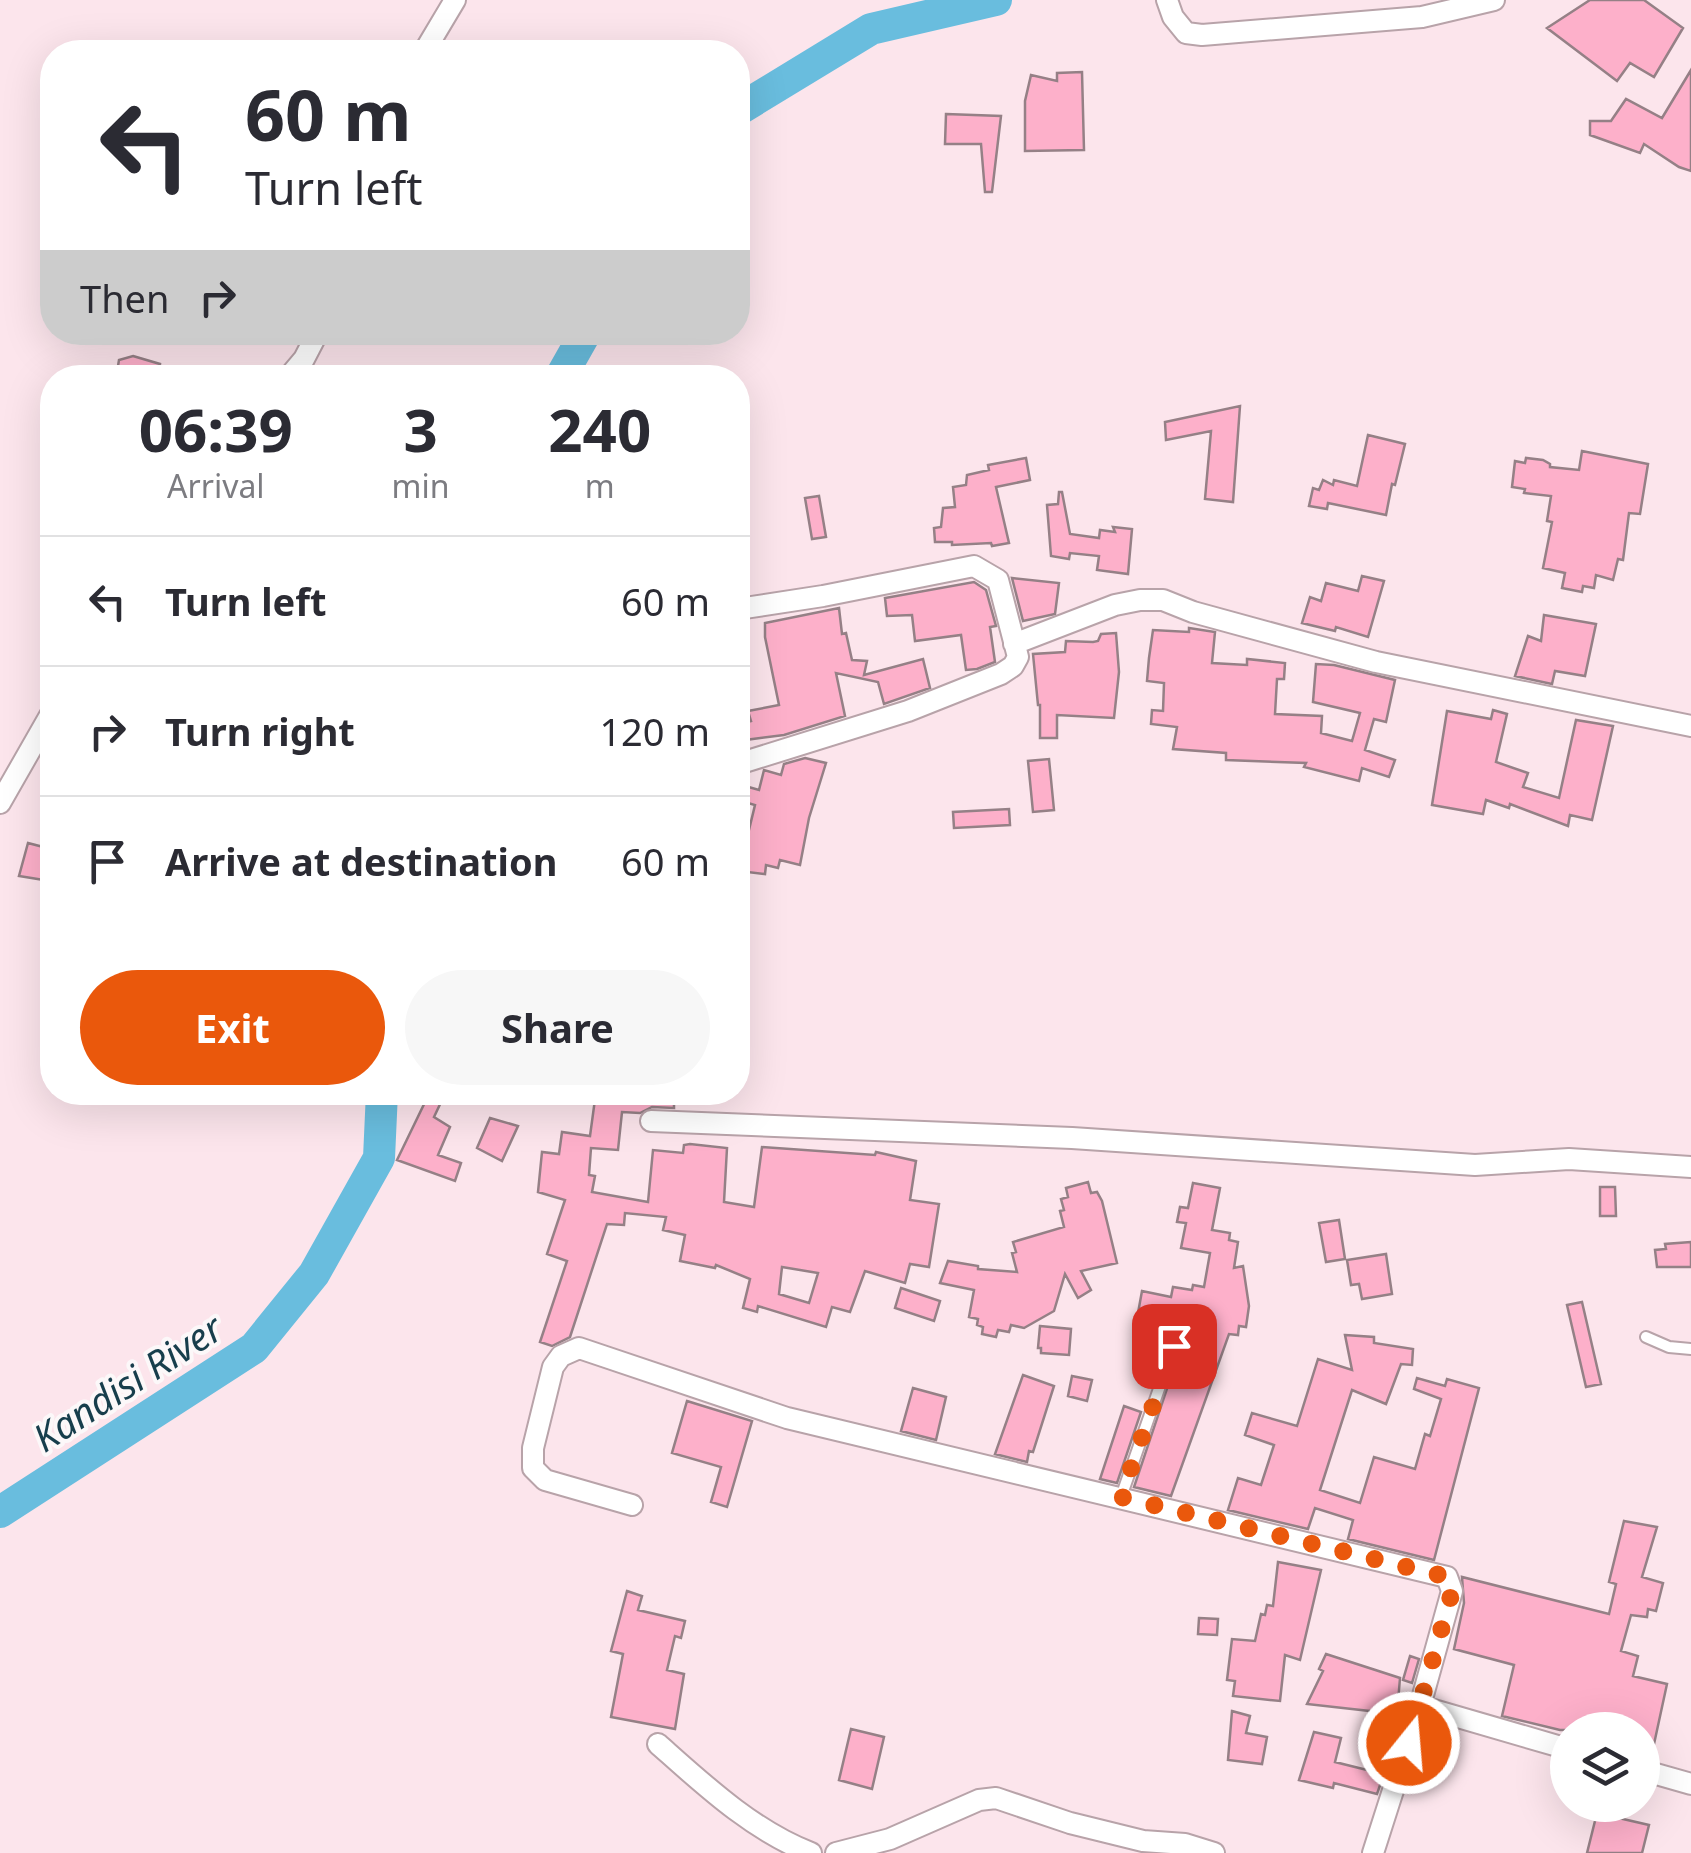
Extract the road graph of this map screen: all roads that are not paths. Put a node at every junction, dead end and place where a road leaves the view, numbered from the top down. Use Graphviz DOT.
graph roads {
  1 [pos="455,0"];
  2 [pos="1167,0"];
  3 [pos="1494,0"];
  4 [pos="431,40"];
  5 [pos="750,607"];
  6 [pos="1014,644"];
  7 [pos="1691,726"];
  8 [pos="40,733"];
  9 [pos="750,760"];
  10 [pos="0,803"];
  11 [pos="651,1121"];
  12 [pos="1691,1167"];
  13 [pos="1646,1337"];
  14 [pos="1174,1346"];
  15 [pos="1691,1349"];
  16 [pos="1121,1497"];
  17 [pos="632,1506"];
  18 [pos="1420,1706"];
  19 [pos="1550,1743"];
  20 [pos="658,1744"];
  21 [pos="1660,1775"];
  22 [pos="1691,1784"];
  23 [pos="811,1853"];
  24 [pos="836,1853"];
  25 [pos="1214,1853"];
  26 [pos="1374,1853"];
  1 -- 4 [label="street"];
  2 -- 3 [label="street"];
  5 -- 6 [label="street"];
  6 -- 7 [label="street"];
  6 -- 9 [label="street"];
  8 -- 10 [label="street"];
  11 -- 12 [label="street"];
  13 -- 15 [label="lane"];
  14 -- 16 [label="lane"];
  16 -- 17 [label="street"];
  16 -- 18 [label="street"];
  18 -- 19 [label="street"];
  18 -- 26 [label="street"];
  20 -- 23 [label="street"];
  21 -- 22 [label="street"];
  24 -- 25 [label="street"];
}
